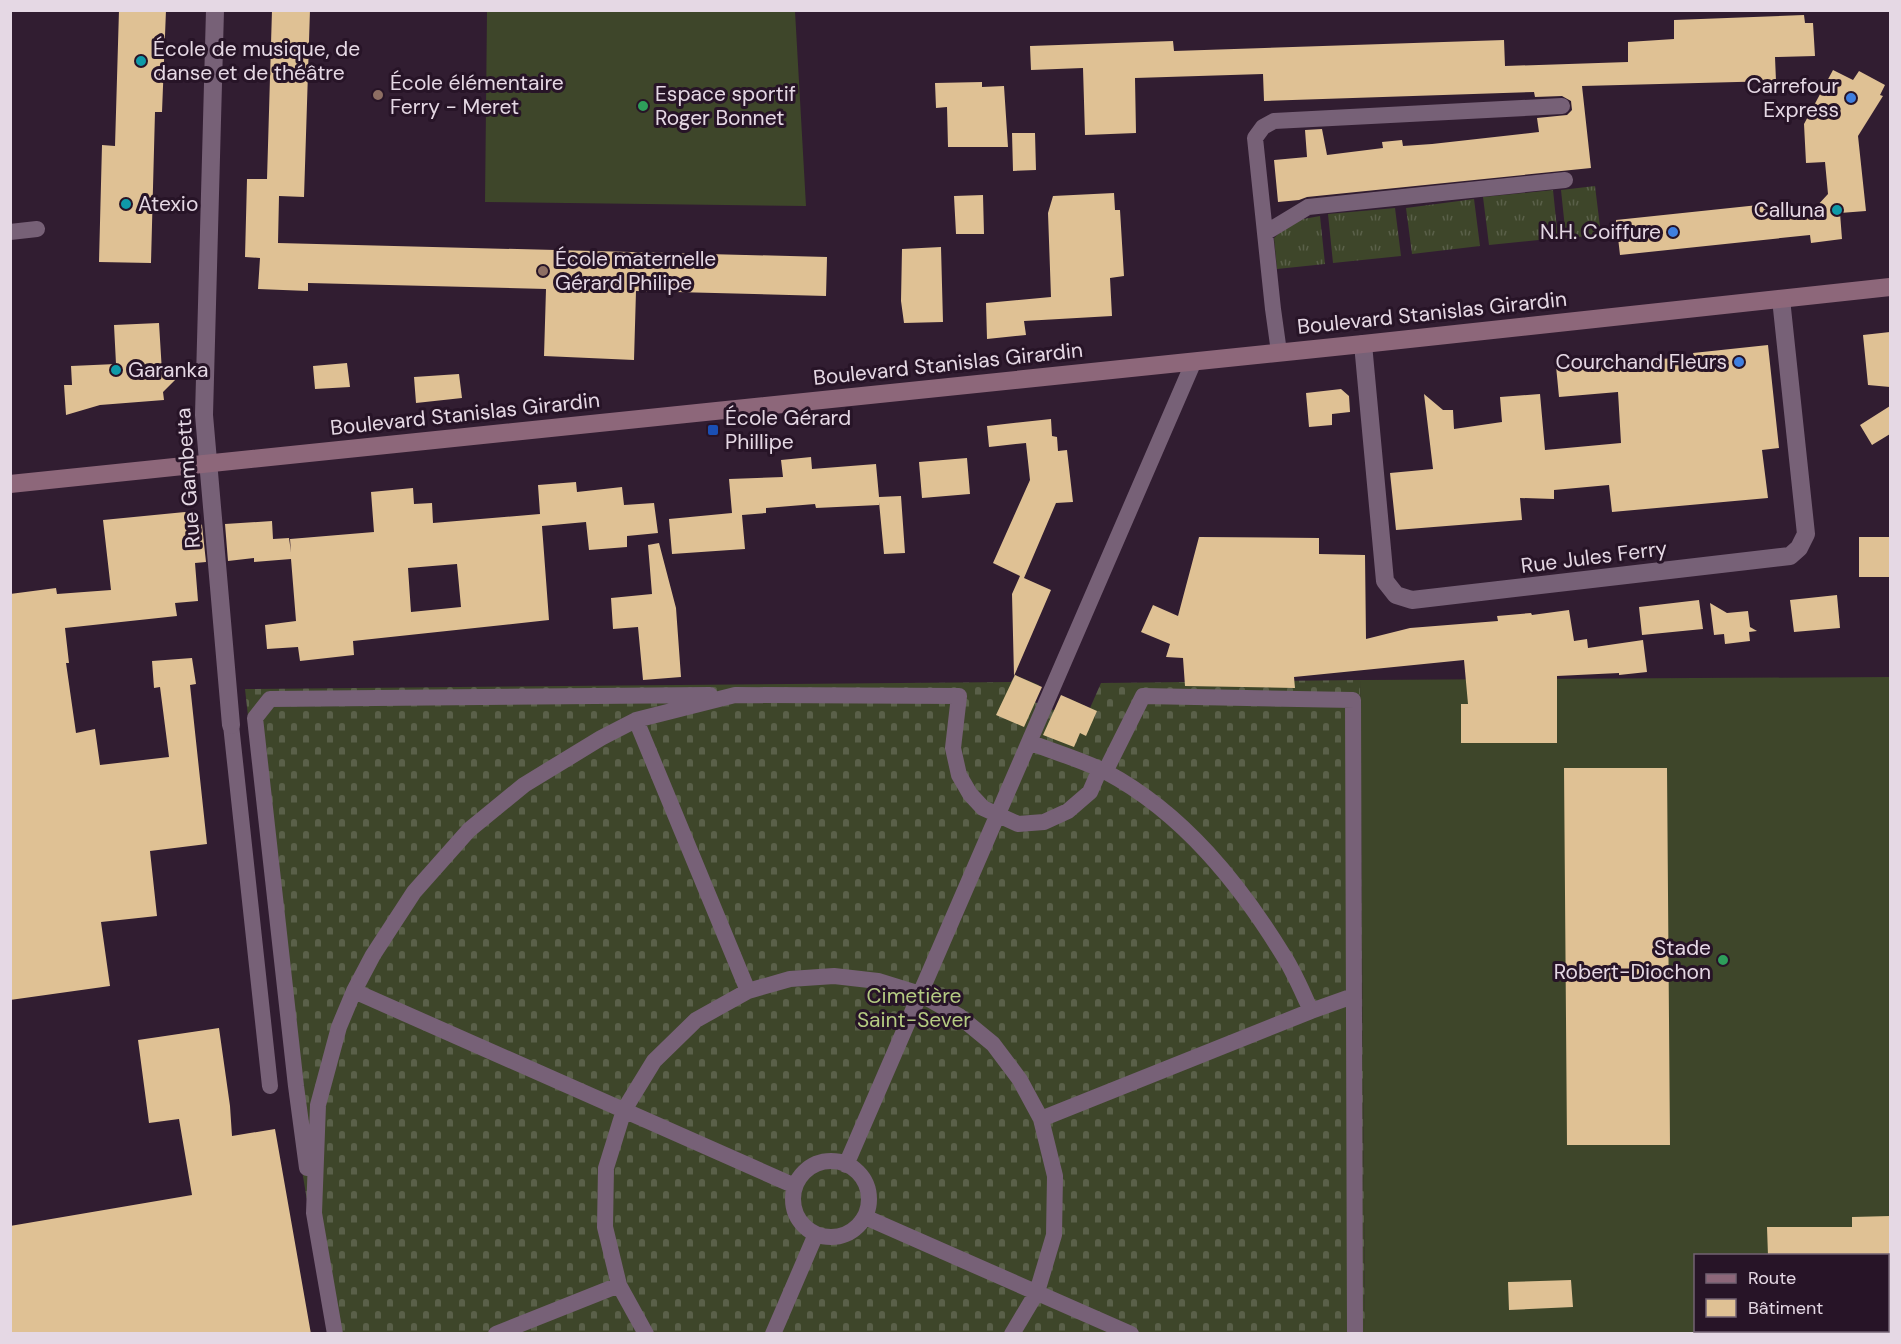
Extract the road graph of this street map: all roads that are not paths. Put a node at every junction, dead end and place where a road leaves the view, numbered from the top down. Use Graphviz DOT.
graph roads {
  1 [pos="215,10"];
  2 [pos="1562,106"];
  3 [pos="1565,180"];
  4 [pos="37,229"];
  5 [pos="10,232"];
  6 [pos="1265,233"];
  7 [pos="1890,287"];
  8 [pos="1781,299"];
  9 [pos="1363,344"];
  10 [pos="1279,351"];
  11 [pos="1194,361"];
  12 [pos="208,463"];
  13 [pos="10,484"];
  14 [pos="735,694"];
  15 [pos="636,720"];
  16 [pos="231,725"];
  17 [pos="1029,742"];
  18 [pos="1103,771"];
  19 [pos="997,815"];
  20 [pos="748,991"];
  21 [pos="354,992"];
  22 [pos="920,994"];
  23 [pos="1353,996"];
  24 [pos="1311,1011"];
  25 [pos="270,1086"];
  26 [pos="624,1110"];
  27 [pos="1041,1119"];
  28 [pos="846,1165"];
  29 [pos="795,1186"];
  30 [pos="314,1213"];
  31 [pos="865,1216"];
  32 [pos="816,1234"];
  33 [pos="619,1285"];
  34 [pos="1037,1292"];
  35 [pos="335,1334"];
  36 [pos="496,1334"];
  37 [pos="646,1334"];
  38 [pos="773,1334"];
  39 [pos="1012,1334"];
  40 [pos="1131,1334"];
  41 [pos="1355,1334"];
  1 -- 12 [label="street, Rue Gambetta"];
  2 -- 6 [label="lane"];
  3 -- 6 [label="lane"];
  4 -- 5 [label="lane"];
  6 -- 10 [label="lane"];
  7 -- 8 [label="main road, Boulevard Stanislas Girardin"];
  8 -- 9 [label="main road, Boulevard Stanislas Girardin"];
  8 -- 9 [label="street, Rue Jules Ferry"];
  9 -- 10 [label="main road, Boulevard Stanislas Girardin"];
  10 -- 11 [label="main road, Boulevard Stanislas Girardin"];
  11 -- 12 [label="main road, Boulevard Stanislas Girardin"];
  11 -- 17 [label="lane"];
  12 -- 13 [label="main road, Boulevard Stanislas Girardin"];
  12 -- 16 [label="street, Rue Gambetta"];
  14 -- 15 [label="lane"];
  14 -- 19 [label="lane"];
  14 -- 30 [label="lane"];
  15 -- 20 [label="lane"];
  15 -- 21 [label="lane"];
  16 -- 25 [label="lane"];
  17 -- 18 [label="lane"];
  17 -- 19 [label="lane"];
  18 -- 19 [label="lane"];
  18 -- 23 [label="lane"];
  18 -- 24 [label="lane"];
  19 -- 22 [label="lane"];
  20 -- 22 [label="lane"];
  20 -- 26 [label="lane"];
  21 -- 26 [label="lane"];
  21 -- 30 [label="lane"];
  22 -- 27 [label="lane"];
  22 -- 28 [label="lane"];
  23 -- 24 [label="lane"];
  23 -- 41 [label="lane"];
  24 -- 27 [label="lane"];
  26 -- 29 [label="lane"];
  26 -- 33 [label="lane"];
  27 -- 34 [label="lane"];
  28 -- 29 [label="lane"];
  28 -- 31 [label="lane"];
  29 -- 32 [label="lane"];
  30 -- 35 [label="lane"];
  31 -- 32 [label="lane"];
  31 -- 34 [label="lane"];
  32 -- 38 [label="lane"];
  33 -- 36 [label="lane"];
  33 -- 37 [label="lane"];
  34 -- 39 [label="lane"];
  34 -- 40 [label="lane"];
}
